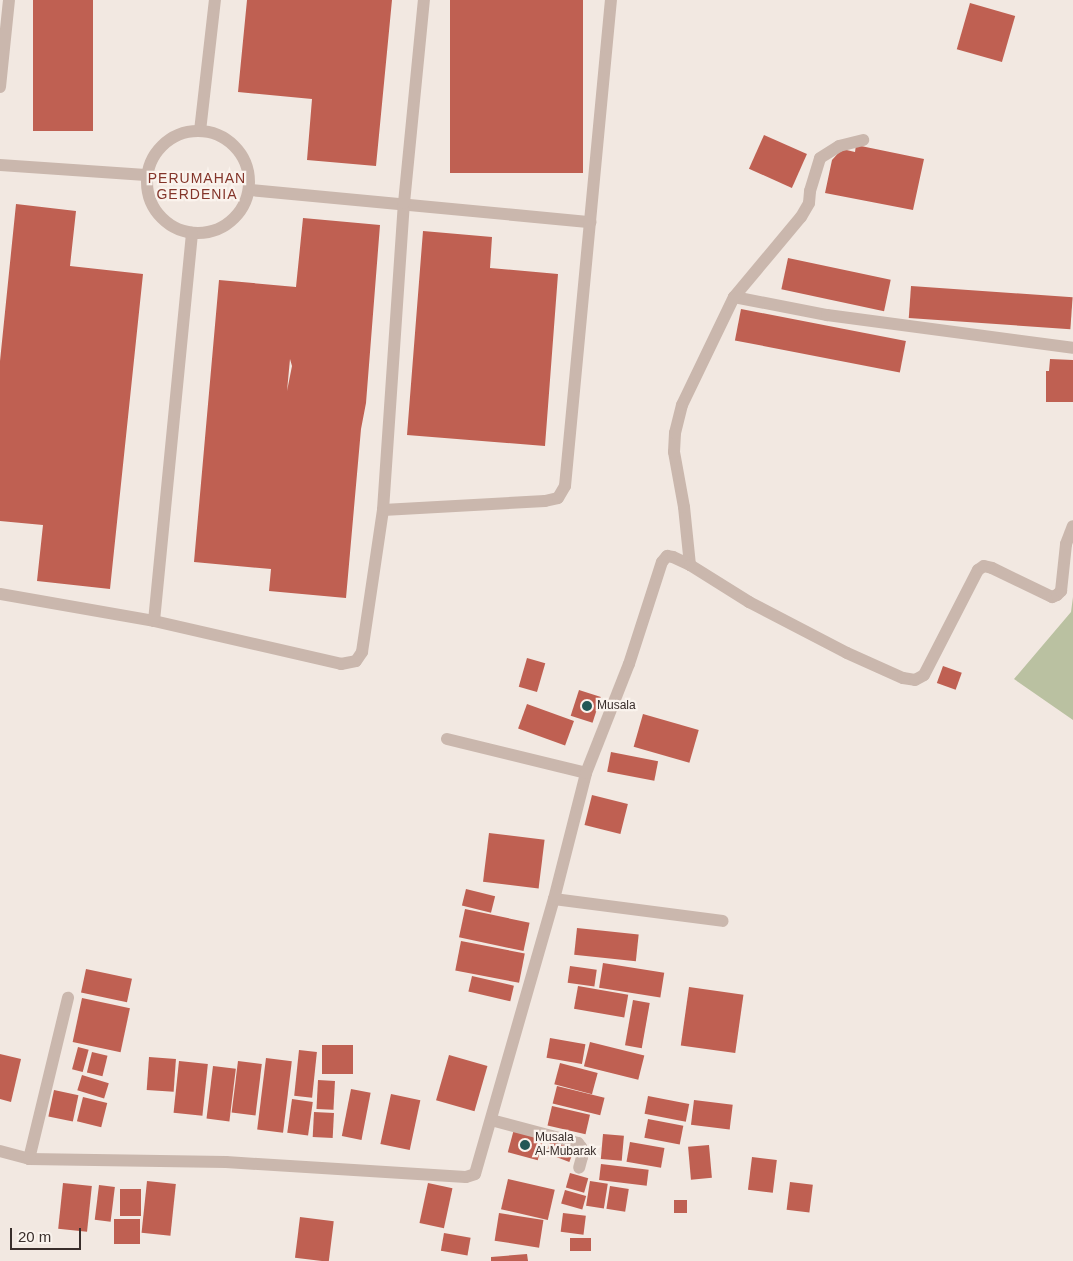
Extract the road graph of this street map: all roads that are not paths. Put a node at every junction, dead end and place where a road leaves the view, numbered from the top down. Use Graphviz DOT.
graph roads {
  1 [pos="9,0"];
  2 [pos="214,0"];
  3 [pos="424,0"];
  4 [pos="611,0"];
  5 [pos="0,87"];
  6 [pos="200,131"];
  7 [pos="864,140"];
  8 [pos="0,165"];
  9 [pos="146,175"];
  10 [pos="250,190"];
  11 [pos="404,203"];
  12 [pos="590,222"];
  13 [pos="192,233"];
  14 [pos="734,297"];
  15 [pos="1073,348"];
  16 [pos="383,510"];
  17 [pos="1073,526"];
  18 [pos="690,565"];
  19 [pos="0,594"];
  20 [pos="154,621"];
  21 [pos="447,738"];
  22 [pos="586,773"];
  23 [pos="554,899"];
  24 [pos="723,921"];
  25 [pos="68,998"];
  26 [pos="491,1120"];
  27 [pos="0,1151"];
  28 [pos="28,1158"];
  29 [pos="579,1168"];
  1 -- 5 [label="street"];
  2 -- 6 [label="street"];
  3 -- 11 [label="street"];
  4 -- 12 [label="street"];
  6 -- 9 [label="street"];
  6 -- 10 [label="street"];
  7 -- 14 [label="street"];
  8 -- 9 [label="street"];
  9 -- 13 [label="street"];
  10 -- 11 [label="street"];
  10 -- 13 [label="street"];
  11 -- 12 [label="street"];
  11 -- 16 [label="street"];
  12 -- 16 [label="street"];
  13 -- 20 [label="street"];
  14 -- 15 [label="street"];
  14 -- 18 [label="street"];
  16 -- 20 [label="street"];
  17 -- 18 [label="street"];
  18 -- 22 [label="street"];
  19 -- 20 [label="street"];
  21 -- 22 [label="street"];
  22 -- 23 [label="street"];
  23 -- 24 [label="street"];
  23 -- 26 [label="street"];
  25 -- 28 [label="street"];
  26 -- 28 [label="street"];
  26 -- 29 [label="street"];
  27 -- 28 [label="street"];
}
